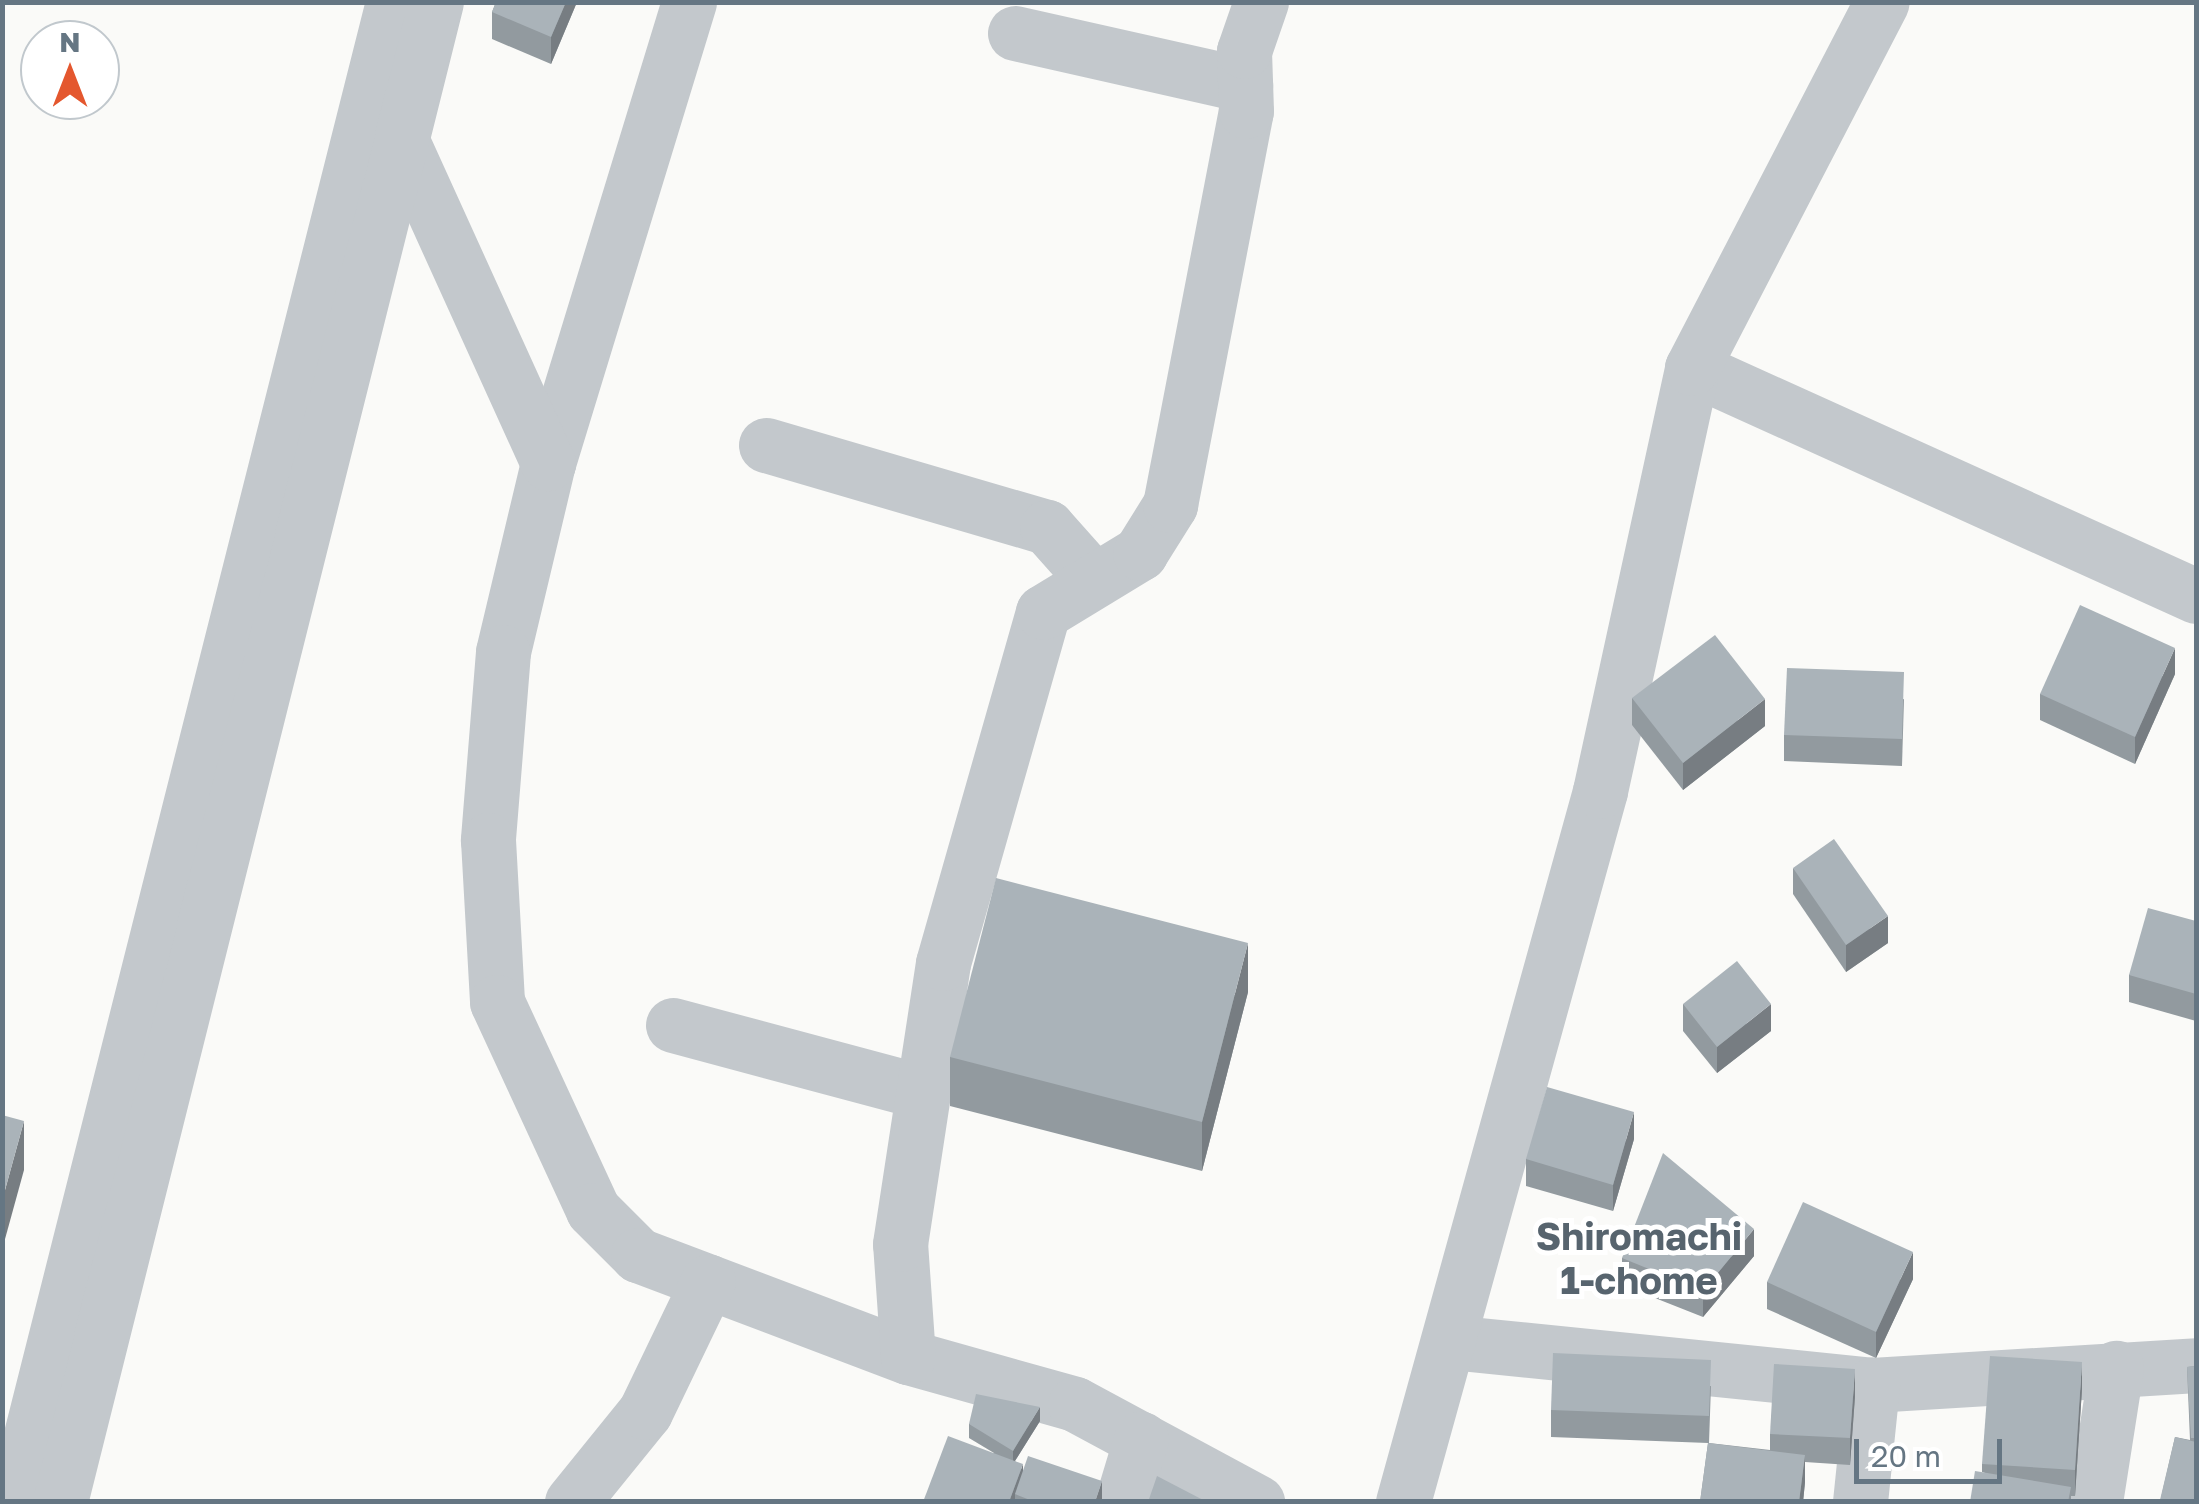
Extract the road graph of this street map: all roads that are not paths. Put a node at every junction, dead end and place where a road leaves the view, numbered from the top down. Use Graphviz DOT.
graph roads {
  1 [pos="394,2"];
  2 [pos="436,2"];
  3 [pos="689,2"];
  4 [pos="1261,2"];
  5 [pos="1882,2"];
  6 [pos="1015,33"];
  7 [pos="1245,85"];
  8 [pos="381,134"];
  9 [pos="1692,368"];
  10 [pos="766,445"];
  11 [pos="548,463"];
  12 [pos="1094,580"];
  13 [pos="2196,596"];
  14 [pos="673,1025"];
  15 [pos="923,1092"];
  16 [pos="708,1281"];
  17 [pos="1450,1342"];
  18 [pos="908,1357"];
  19 [pos="2196,1365"];
  20 [pos="2116,1368"];
  21 [pos="1872,1385"];
  22 [pos="1141,1439"];
  23 [pos="14,1502"];
  24 [pos="60,1502"];
  25 [pos="572,1502"];
  26 [pos="1122,1502"];
  27 [pos="1257,1502"];
  28 [pos="1403,1502"];
  29 [pos="1860,1502"];
  30 [pos="2095,1502"];
  1 -- 8 [label="street"];
  2 -- 8 [label="street"];
  3 -- 11 [label="street"];
  4 -- 7 [label="street"];
  5 -- 9 [label="street"];
  6 -- 7 [label="street"];
  7 -- 12 [label="street"];
  8 -- 11 [label="street"];
  8 -- 23 [label="street"];
  8 -- 24 [label="street"];
  9 -- 13 [label="street"];
  9 -- 17 [label="street"];
  10 -- 12 [label="street"];
  11 -- 16 [label="street"];
  12 -- 15 [label="street"];
  14 -- 15 [label="street"];
  15 -- 18 [label="street"];
  16 -- 18 [label="street"];
  16 -- 25 [label="street"];
  17 -- 21 [label="street"];
  17 -- 28 [label="street"];
  18 -- 22 [label="street"];
  19 -- 20 [label="street"];
  20 -- 21 [label="street"];
  20 -- 30 [label="street"];
  21 -- 29 [label="street"];
  22 -- 26 [label="street"];
  22 -- 27 [label="street"];
}
